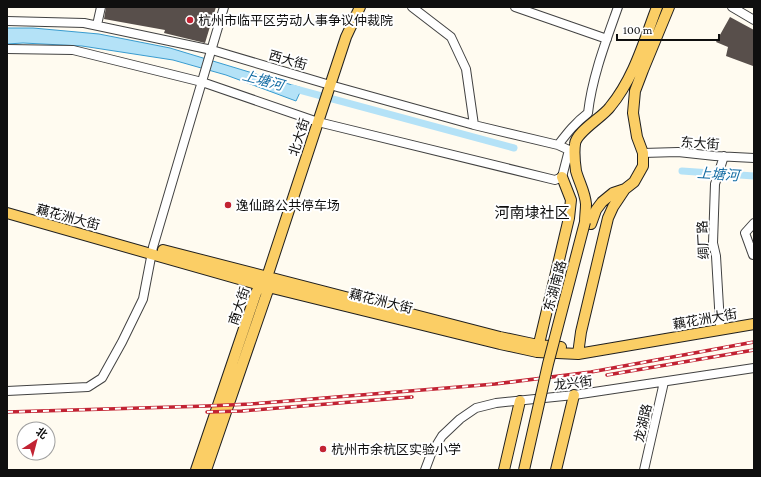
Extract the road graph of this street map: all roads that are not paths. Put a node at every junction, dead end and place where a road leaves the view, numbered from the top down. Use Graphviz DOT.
graph roads {
  1 [pos="101,7"];
  2 [pos="224,7"];
  3 [pos="360,7"];
  4 [pos="412,7"];
  5 [pos="515,7"];
  6 [pos="618,7"];
  7 [pos="657,7"];
  8 [pos="669,7"];
  9 [pos="732,7"];
  10 [pos="754,20"];
  11 [pos="7,21"];
  12 [pos="97,25"];
  13 [pos="607,39"];
  14 [pos="7,49"];
  15 [pos="212,50"];
  16 [pos="202,82"];
  17 [pos="330,85"];
  18 [pos="318,122"];
  19 [pos="474,125"];
  20 [pos="558,145"];
  21 [pos="572,150"];
  22 [pos="643,153"];
  23 [pos="724,156"];
  24 [pos="754,158"];
  25 [pos="558,179"];
  26 [pos="625,189"];
  27 [pos="7,206"];
  28 [pos="7,213"];
  29 [pos="588,223"];
  30 [pos="754,223"];
  31 [pos="152,250"];
  32 [pos="754,255"];
  33 [pos="265,283"];
  34 [pos="754,319"];
  35 [pos="720,324"];
  36 [pos="754,324"];
  37 [pos="538,348"];
  38 [pos="579,351"];
  39 [pos="754,368"];
  40 [pos="664,382"];
  41 [pos="7,391"];
  42 [pos="574,395"];
  43 [pos="520,401"];
  44 [pos="196,470"];
  45 [pos="206,470"];
  46 [pos="424,470"];
  47 [pos="504,470"];
  48 [pos="524,470"];
  49 [pos="530,470"];
  50 [pos="556,470"];
  51 [pos="644,470"];
  1 -- 12 [label="street"];
  2 -- 15 [label="street"];
  3 -- 17 [label="main road, 北大街"];
  4 -- 19 [label="street"];
  5 -- 13 [label="street"];
  6 -- 13 [label="street"];
  7 -- 21 [label="main road, 东湖南路"];
  8 -- 22 [label="main road"];
  9 -- 10 [label="street"];
  11 -- 12 [label="street, 西大街"];
  12 -- 15 [label="street, 西大街"];
  13 -- 20 [label="street"];
  14 -- 16 [label="street"];
  15 -- 16 [label="street"];
  15 -- 17 [label="street, 西大街"];
  16 -- 18 [label="street"];
  16 -- 31 [label="street"];
  17 -- 18 [label="main road, 北大街"];
  17 -- 19 [label="street, 西大街"];
  18 -- 25 [label="street"];
  18 -- 33 [label="main road, 北大街"];
  19 -- 20 [label="street, 西大街"];
  20 -- 21 [label="street, 西大街"];
  21 -- 25 [label="street"];
  21 -- 29 [label="main road, 东湖南路"];
  22 -- 23 [label="street, 东大街"];
  22 -- 26 [label="main road"];
  23 -- 24 [label="street, 东大街"];
  23 -- 35 [label="street, 绸厂路"];
  25 -- 37 [label="main road"];
  26 -- 29 [label="main road, 东湖南路"];
  26 -- 38 [label="main road"];
  27 -- 31 [label="main road, 藕花洲大街"];
  28 -- 31 [label="main road, 藕花洲大街"];
  29 -- 48 [label="main road, 东湖南路, bridge"];
  29 -- 49 [label="main road, 东湖南路"];
  30 -- 32 [label="street"];
  31 -- 33 [label="main road, 藕花洲大街"];
  31 -- 41 [label="street"];
  33 -- 37 [label="main road, 藕花洲大街"];
  33 -- 44 [label="main road, 南大街"];
  33 -- 45 [label="main road, 南大街"];
  34 -- 35 [label="main road, 藕花洲大街"];
  35 -- 38 [label="main road, 藕花洲大街"];
  36 -- 38 [label="main road, 藕花洲大街"];
  37 -- 38 [label="main road, 藕花洲大街"];
  39 -- 40 [label="street, 龙兴街"];
  40 -- 42 [label="street, 龙兴街"];
  40 -- 51 [label="street, 龙湖路"];
  42 -- 43 [label="street, 龙兴街"];
  42 -- 50 [label="main road"];
  43 -- 46 [label="street, 龙兴街"];
  43 -- 47 [label="main road"];
}
